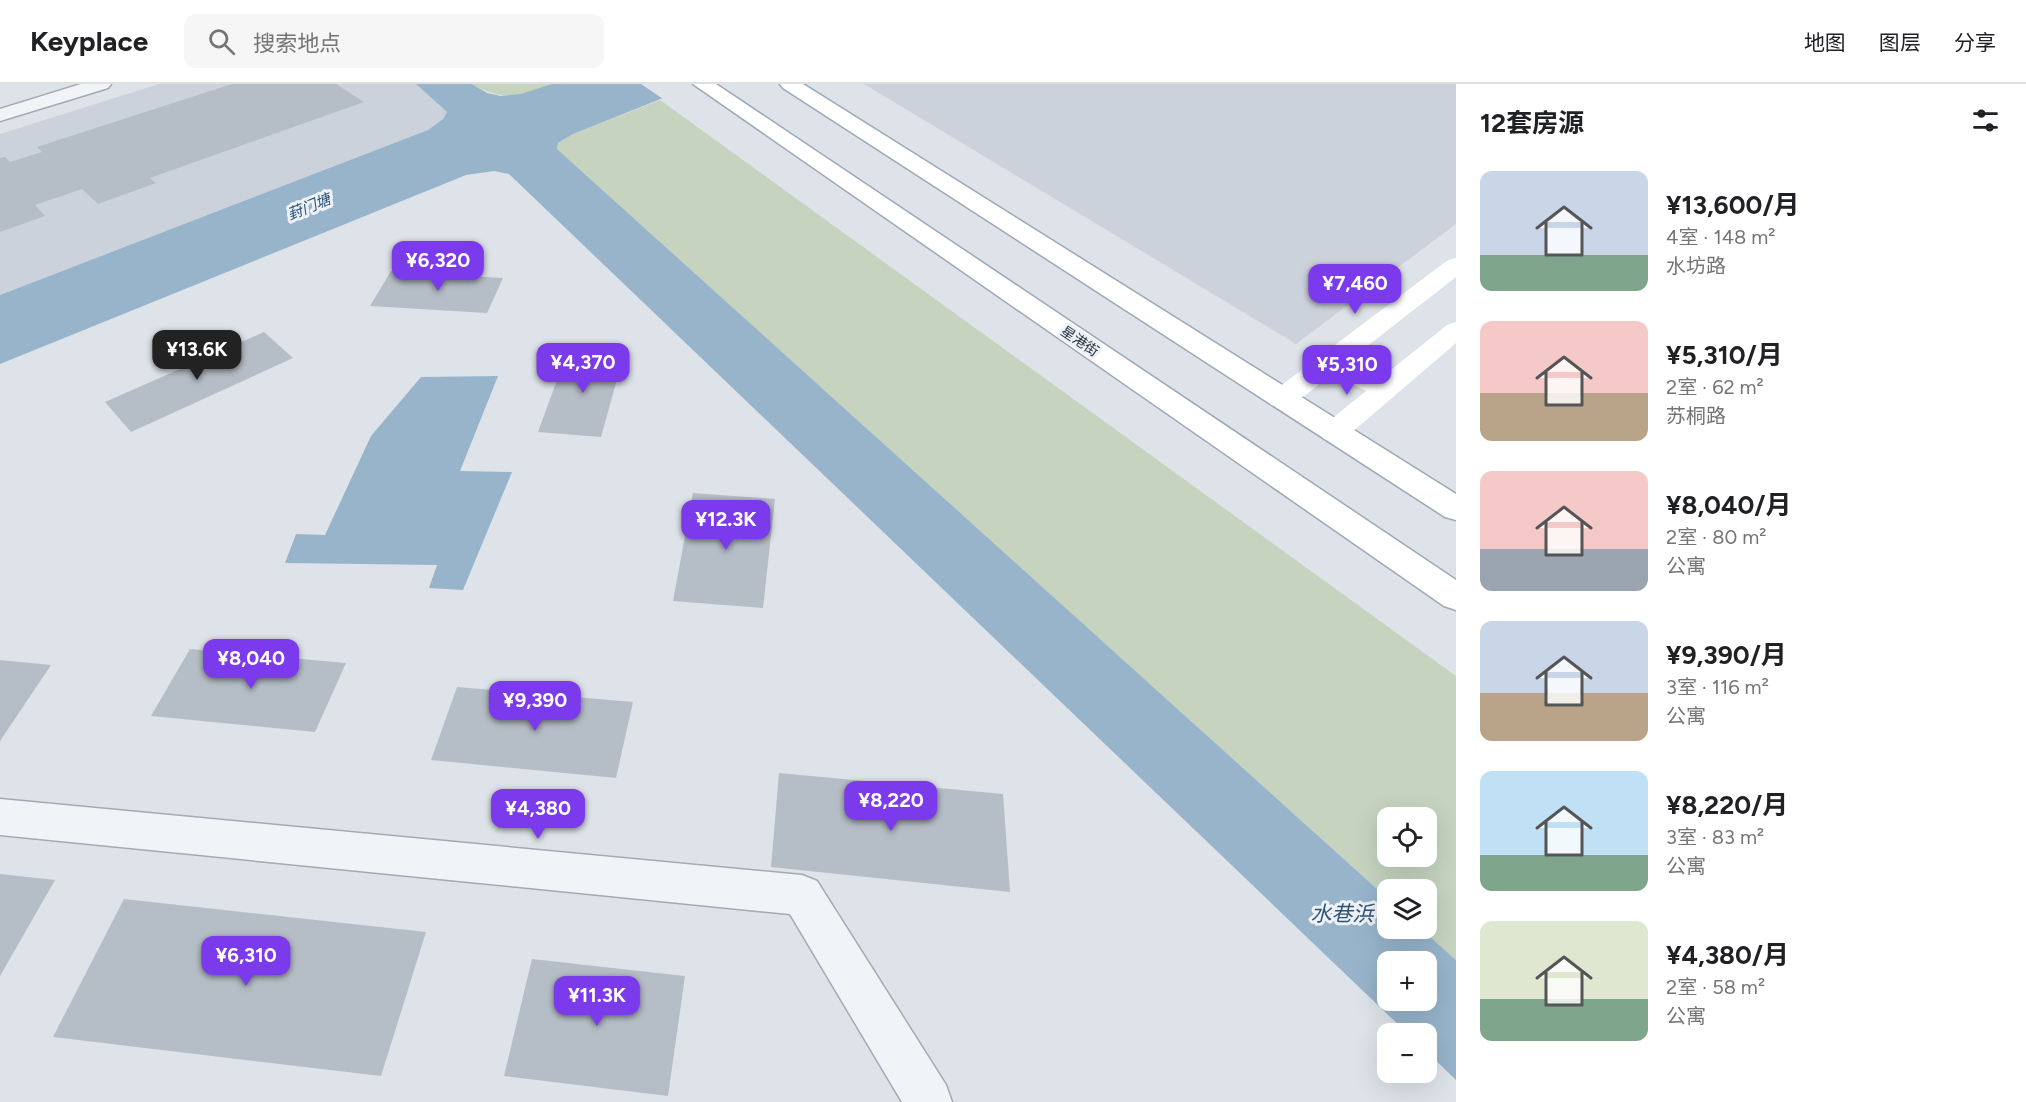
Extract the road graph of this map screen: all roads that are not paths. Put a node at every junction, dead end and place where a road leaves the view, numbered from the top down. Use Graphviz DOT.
graph roads {
  1 [pos="101,84"];
  2 [pos="790,84"];
  3 [pos="710,88"];
  4 [pos="0,115"];
  5 [pos="1456,265"];
  6 [pos="1456,330"];
  7 [pos="1330,362"];
  8 [pos="1384,389"];
  9 [pos="1281,399"];
  10 [pos="1334,432"];
  11 [pos="1456,509"];
  12 [pos="1456,597"];
  13 [pos="0,817"];
  14 [pos="929,1102"];
  1 -- 4 [label="street"];
  2 -- 9 [label="main road"];
  3 -- 12 [label="main road, 星港街"];
  5 -- 7 [label="main road"];
  6 -- 8 [label="main road"];
  7 -- 8 [label="main road"];
  7 -- 9 [label="main road"];
  8 -- 10 [label="main road"];
  9 -- 10 [label="main road"];
  10 -- 11 [label="main road"];
  13 -- 14 [label="street"];
}
